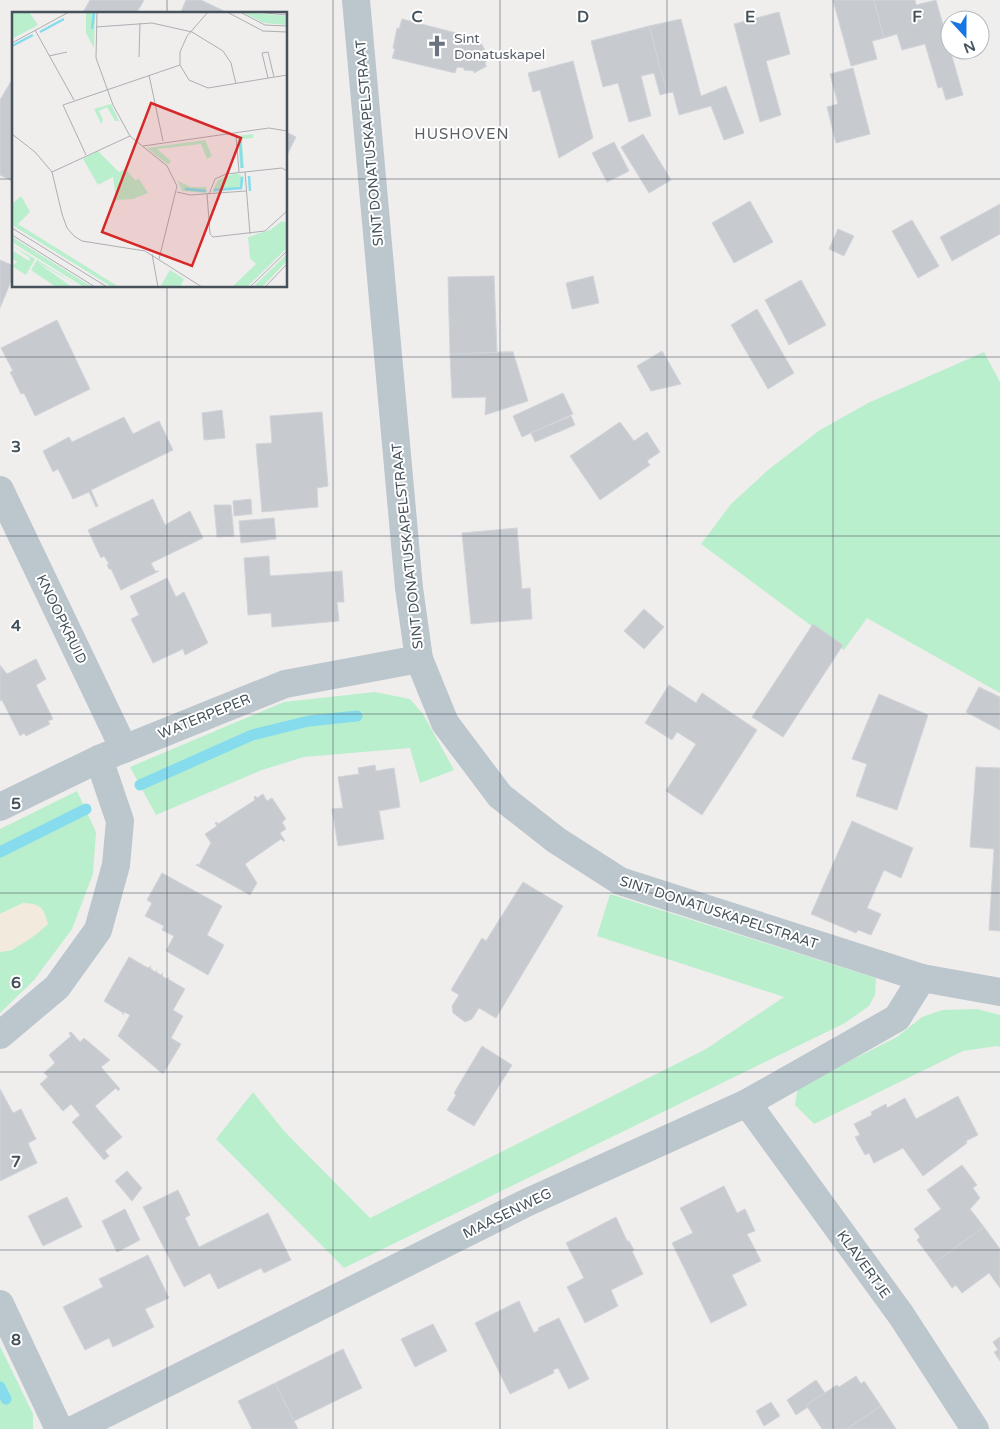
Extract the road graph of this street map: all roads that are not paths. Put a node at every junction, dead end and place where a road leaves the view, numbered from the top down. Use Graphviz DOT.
graph roads {
  1 [pos="356,0"];
  2 [pos="0,490"];
  3 [pos="419,659"];
  4 [pos="124,749"];
  5 [pos="99,759"];
  6 [pos="0,807"];
  7 [pos="922,978"];
  8 [pos="1000,992"];
  9 [pos="0,1034"];
  10 [pos="747,1104"];
  11 [pos="0,1304"];
  12 [pos="59,1429"];
  13 [pos="75,1429"];
  14 [pos="975,1429"];
  1 -- 3 [label="street, SINT DONATUSKAPELSTRAAT"];
  2 -- 4 [label="street, KNOOPKRUID"];
  3 -- 4 [label="street, WATERPEPER"];
  3 -- 7 [label="street, SINT DONATUSKAPELSTRAAT"];
  4 -- 5 [label="street, WATERPEPER"];
  5 -- 6 [label="street, WATERPEPER"];
  5 -- 9 [label="street"];
  7 -- 8 [label="street, SINT DONATUSKAPELSTRAAT"];
  7 -- 10 [label="street, MAASENWEG"];
  10 -- 13 [label="street, MAASENWEG"];
  10 -- 14 [label="street, KLAVERTJE"];
  11 -- 12 [label="street"];
}
